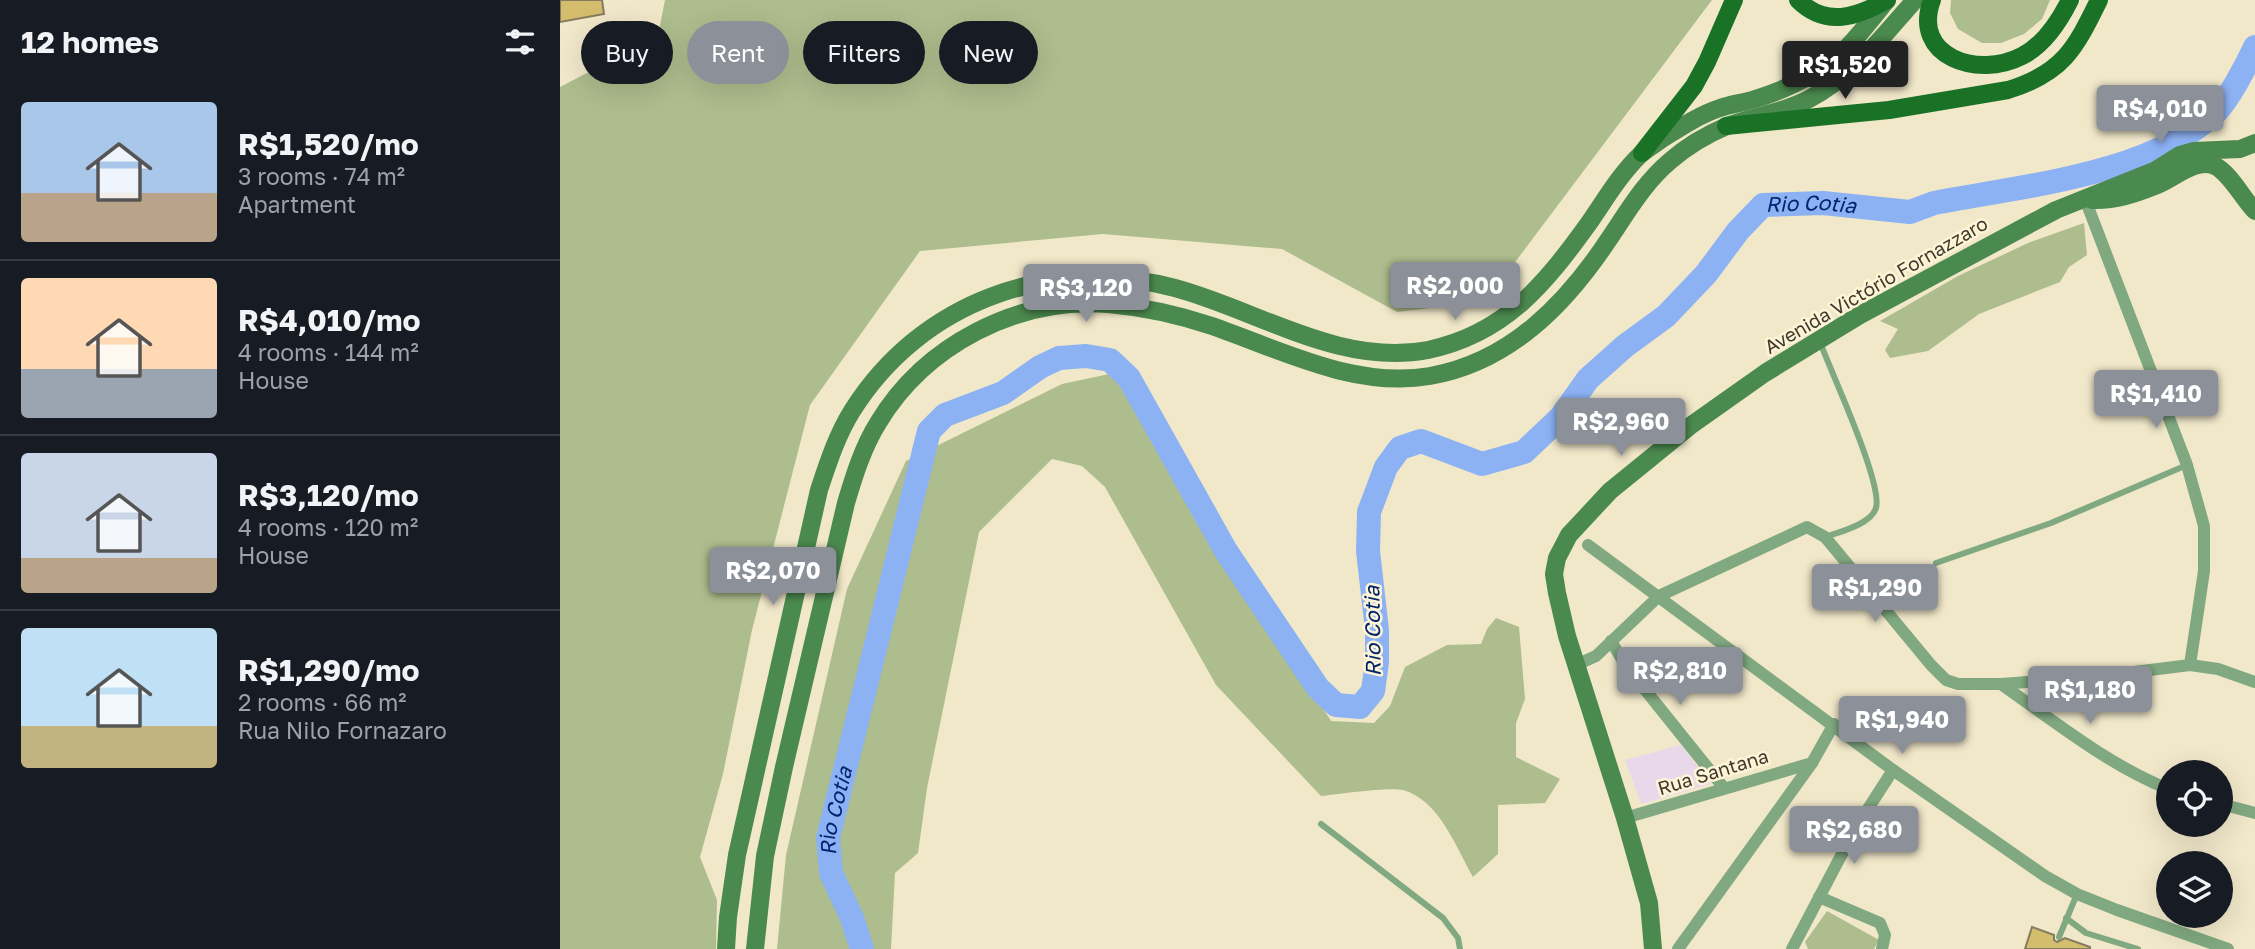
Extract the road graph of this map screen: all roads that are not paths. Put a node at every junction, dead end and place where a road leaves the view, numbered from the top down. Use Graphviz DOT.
graph roads {
  1 [pos="1734,0"];
  2 [pos="1798,0"];
  3 [pos="1887,0"];
  4 [pos="1914,0"];
  5 [pos="1932,0"];
  6 [pos="2070,0"];
  7 [pos="2099,0"];
  8 [pos="1726,126"];
  9 [pos="2255,143"];
  10 [pos="1642,153"];
  11 [pos="2085,199"];
  12 [pos="2255,211"];
  13 [pos="1819,338"];
  14 [pos="2187,465"];
  15 [pos="1825,537"];
  16 [pos="1588,545"];
  17 [pos="1936,563"];
  18 [pos="1659,596"];
  19 [pos="1611,641"];
  20 [pos="1576,665"];
  21 [pos="2190,665"];
  22 [pos="2255,682"];
  23 [pos="2001,684"];
  24 [pos="1834,724"];
  25 [pos="1812,762"];
  26 [pos="1893,770"];
  27 [pos="2156,784"];
  28 [pos="1724,788"];
  29 [pos="2233,807"];
  30 [pos="2255,813"];
  31 [pos="1625,818"];
  32 [pos="1321,824"];
  33 [pos="2077,894"];
  34 [pos="1819,897"];
  35 [pos="2066,918"];
  36 [pos="2059,936"];
  37 [pos="726,949"];
  38 [pos="755,949"];
  39 [pos="1460,949"];
  40 [pos="1653,949"];
  41 [pos="1678,949"];
  42 [pos="1792,949"];
  43 [pos="1882,949"];
  44 [pos="2138,949"];
  45 [pos="2228,949"];
  1 -- 10 [label="main road"];
  2 -- 3 [label="main road"];
  3 -- 10 [label="main road"];
  4 -- 8 [label="main road"];
  5 -- 6 [label="main road"];
  7 -- 8 [label="main road"];
  8 -- 38 [label="main road"];
  9 -- 11 [label="main road, Avenida Victório Fornazzaro"];
  10 -- 37 [label="main road"];
  11 -- 12 [label="main road"];
  11 -- 13 [label="main road, Avenida Victório Fornazzaro"];
  11 -- 14 [label="street"];
  13 -- 15 [label="lane"];
  13 -- 20 [label="main road, Avenida Victório Fornazzaro"];
  14 -- 17 [label="lane"];
  14 -- 21 [label="street"];
  15 -- 18 [label="street"];
  15 -- 23 [label="street"];
  16 -- 18 [label="street"];
  18 -- 19 [label="street"];
  18 -- 24 [label="street"];
  19 -- 20 [label="street"];
  19 -- 28 [label="street"];
  20 -- 31 [label="main road, Avenida Victório Fornazzaro"];
  21 -- 22 [label="street"];
  21 -- 23 [label="street"];
  23 -- 27 [label="street"];
  24 -- 25 [label="street"];
  24 -- 26 [label="street"];
  25 -- 28 [label="street, Rua Santana"];
  25 -- 41 [label="street"];
  26 -- 33 [label="street"];
  26 -- 34 [label="street"];
  28 -- 31 [label="street, Rua Santana"];
  29 -- 30 [label="street"];
  31 -- 40 [label="main road, Avenida Victório Fornazzaro"];
  32 -- 39 [label="lane"];
  33 -- 35 [label="lane"];
  33 -- 45 [label="street"];
  34 -- 42 [label="street"];
  34 -- 43 [label="street"];
  35 -- 36 [label="lane"];
  35 -- 44 [label="lane"];
}
